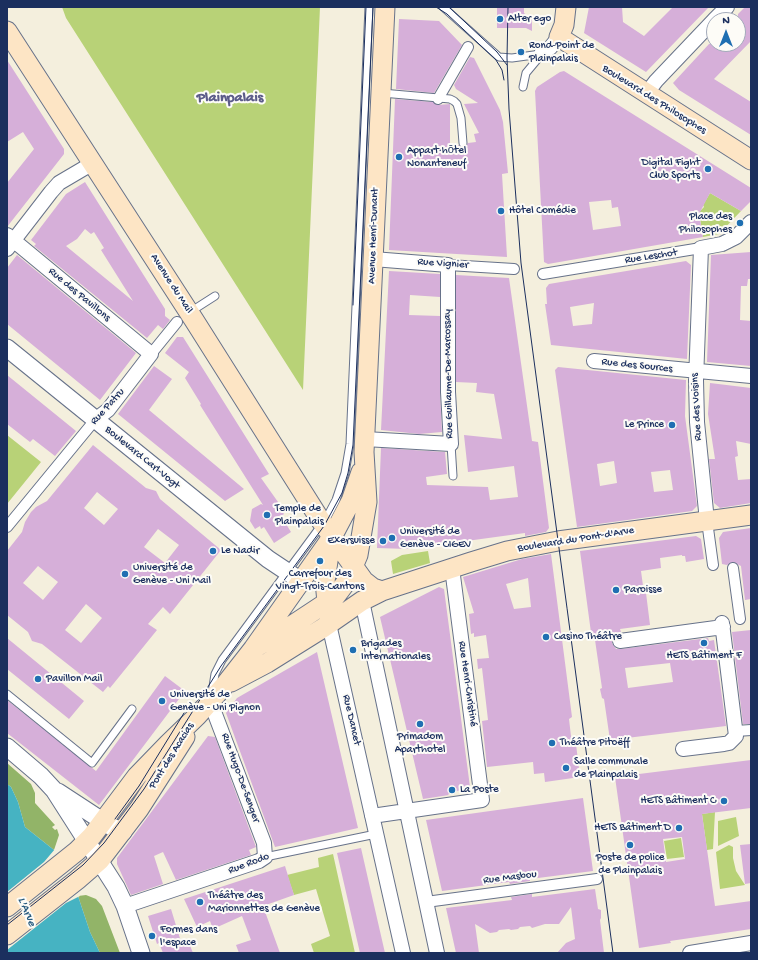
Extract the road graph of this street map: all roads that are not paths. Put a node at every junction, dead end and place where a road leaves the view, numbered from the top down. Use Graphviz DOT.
graph roads {
  1 [pos="370,7"];
  2 [pos="385,7"];
  3 [pos="443,7"];
  4 [pos="566,7"];
  5 [pos="706,28"];
  6 [pos="7,32"];
  7 [pos="559,38"];
  8 [pos="468,46"];
  9 [pos="541,54"];
  10 [pos="523,87"];
  11 [pos="380,93"];
  12 [pos="646,94"];
  13 [pos="438,98"];
  14 [pos="463,143"];
  15 [pos="751,160"];
  16 [pos="92,163"];
  17 [pos="751,222"];
  18 [pos="9,242"];
  19 [pos="701,248"];
  20 [pos="373,259"];
  21 [pos="448,265"];
  22 [pos="514,269"];
  23 [pos="543,274"];
  24 [pos="216,296"];
  25 [pos="183,317"];
  26 [pos="7,348"];
  27 [pos="151,354"];
  28 [pos="594,361"];
  29 [pos="695,371"];
  30 [pos="751,376"];
  31 [pos="95,420"];
  32 [pos="364,439"];
  33 [pos="451,444"];
  34 [pos="363,465"];
  35 [pos="453,476"];
  36 [pos="751,515"];
  37 [pos="365,519"];
  38 [pos="707,521"];
  39 [pos="7,527"];
  40 [pos="327,531"];
  41 [pos="713,565"];
  42 [pos="452,568"];
  43 [pos="733,568"];
  44 [pos="354,569"];
  45 [pos="288,574"];
  46 [pos="382,591"];
  47 [pos="329,597"];
  48 [pos="358,604"];
  49 [pos="308,615"];
  50 [pos="740,618"];
  51 [pos="322,629"];
  52 [pos="620,641"];
  53 [pos="253,649"];
  54 [pos="224,686"];
  55 [pos="7,694"];
  56 [pos="210,701"];
  57 [pos="132,709"];
  58 [pos="197,716"];
  59 [pos="751,730"];
  60 [pos="736,731"];
  61 [pos="7,747"];
  62 [pos="683,749"];
  63 [pos="54,790"];
  64 [pos="407,812"];
  65 [pos="372,816"];
  66 [pos="103,821"];
  67 [pos="123,832"];
  68 [pos="376,834"];
  69 [pos="87,841"];
  70 [pos="265,857"];
  71 [pos="100,860"];
  72 [pos="596,879"];
  73 [pos="426,902"];
  74 [pos="125,906"];
  75 [pos="7,907"];
  76 [pos="7,935"];
  77 [pos="751,943"];
  78 [pos="141,953"];
  79 [pos="403,953"];
  80 [pos="437,953"];
  81 [pos="690,953"];
  1 -- 40 [label="lane"];
  2 -- 11 [label="main road, Avenue Henri-Dunant"];
  3 -- 9 [label="lane"];
  4 -- 7 [label="main road"];
  5 -- 12 [label="street"];
  6 -- 16 [label="main road, Avenue du Mail"];
  7 -- 9 [label="street"];
  7 -- 12 [label="main road, Boulevard des Philosophes"];
  8 -- 13 [label="street"];
  9 -- 10 [label="lane"];
  11 -- 13 [label="lane"];
  11 -- 20 [label="main road, Avenue Henri-Dunant"];
  12 -- 15 [label="main road, Boulevard des Philosophes"];
  13 -- 14 [label="lane"];
  16 -- 18 [label="street"];
  16 -- 25 [label="main road, Avenue du Mail"];
  17 -- 19 [label="street, Rue Leschot"];
  18 -- 27 [label="street, Rue des Pavillons"];
  19 -- 23 [label="street, Rue Leschot"];
  19 -- 29 [label="street, Rue des Voisins"];
  20 -- 21 [label="street, Rue Vignier"];
  20 -- 32 [label="main road, Avenue Henri-Dunant"];
  21 -- 22 [label="street, Rue Vignier"];
  21 -- 33 [label="street, Rue Guillaume-De-Marcossay"];
  24 -- 25 [label="lane"];
  25 -- 27 [label="street, Rue Patru"];
  25 -- 40 [label="main road, Avenue du Mail"];
  26 -- 31 [label="street, Boulevard Carl-Vogt"];
  27 -- 31 [label="street, Rue Patru"];
  28 -- 29 [label="street, Rue des Sources"];
  29 -- 30 [label="street, Rue des Sources"];
  29 -- 38 [label="street, Rue des Voisins"];
  31 -- 39 [label="street, Rue Patru"];
  31 -- 45 [label="street, Boulevard Carl-Vogt"];
  32 -- 33 [label="street, Rue Guillaume-De-Marcossay"];
  32 -- 34 [label="main road, Avenue Henri-Dunant"];
  33 -- 35 [label="lane"];
  34 -- 37 [label="main road, Avenue Henri-Dunant"];
  34 -- 40 [label="main road, Avenue Henri-Dunant"];
  36 -- 38 [label="main road, Boulevard du Pont-d'Arve"];
  37 -- 40 [label="main road"];
  37 -- 44 [label="main road"];
  38 -- 41 [label="street, Rue des Voisins"];
  38 -- 42 [label="main road, Boulevard du Pont-d'Arve"];
  40 -- 44 [label="main road, Avenue du Mail"];
  40 -- 45 [label="main road"];
  40 -- 47 [label="main road"];
  42 -- 46 [label="main road, Boulevard du Pont-d'Arve"];
  42 -- 64 [label="street, Rue Henri-Christiné"];
  43 -- 50 [label="street"];
  44 -- 46 [label="main road"];
  44 -- 47 [label="main road"];
  44 -- 48 [label="main road"];
  45 -- 47 [label="main road"];
  45 -- 49 [label="main road"];
  45 -- 53 [label="main road"];
  45 -- 56 [label="lane"];
  46 -- 48 [label="main road, Boulevard du Pont-d'Arve"];
  47 -- 48 [label="main road"];
  47 -- 49 [label="main road"];
  47 -- 51 [label="main road"];
  48 -- 51 [label="main road"];
  48 -- 64 [label="street"];
  49 -- 53 [label="main road"];
  51 -- 54 [label="main road"];
  51 -- 65 [label="street, Rue Dancet"];
  52 -- 60 [label="street"];
  53 -- 54 [label="main road"];
  54 -- 56 [label="main road"];
  55 -- 57 [label="lane"];
  56 -- 58 [label="main road"];
  56 -- 70 [label="street, Rue Hugo-De-Senger"];
  58 -- 66 [label="main road, Pont des Acacias"];
  58 -- 67 [label="main road, Pont des Acacias"];
  59 -- 60 [label="street"];
  60 -- 62 [label="street"];
  61 -- 63 [label="street"];
  63 -- 66 [label="street"];
  63 -- 69 [label="street"];
  64 -- 65 [label="street"];
  64 -- 73 [label="street"];
  65 -- 68 [label="street, Rue Dancet"];
  66 -- 67 [label="street"];
  66 -- 69 [label="main road, Pont des Acacias"];
  67 -- 71 [label="main road, Pont des Acacias"];
  68 -- 70 [label="lane, Rue Rodo"];
  68 -- 79 [label="street, Rue Dancet"];
  69 -- 71 [label="street"];
  69 -- 75 [label="main road, Pont des Acacias"];
  70 -- 74 [label="street, Rue Rodo"];
  71 -- 74 [label="street"];
  71 -- 76 [label="main road, Pont des Acacias"];
  72 -- 73 [label="street, Rue Masbou"];
  73 -- 80 [label="street"];
  74 -- 78 [label="street"];
  77 -- 81 [label="street"];
}
